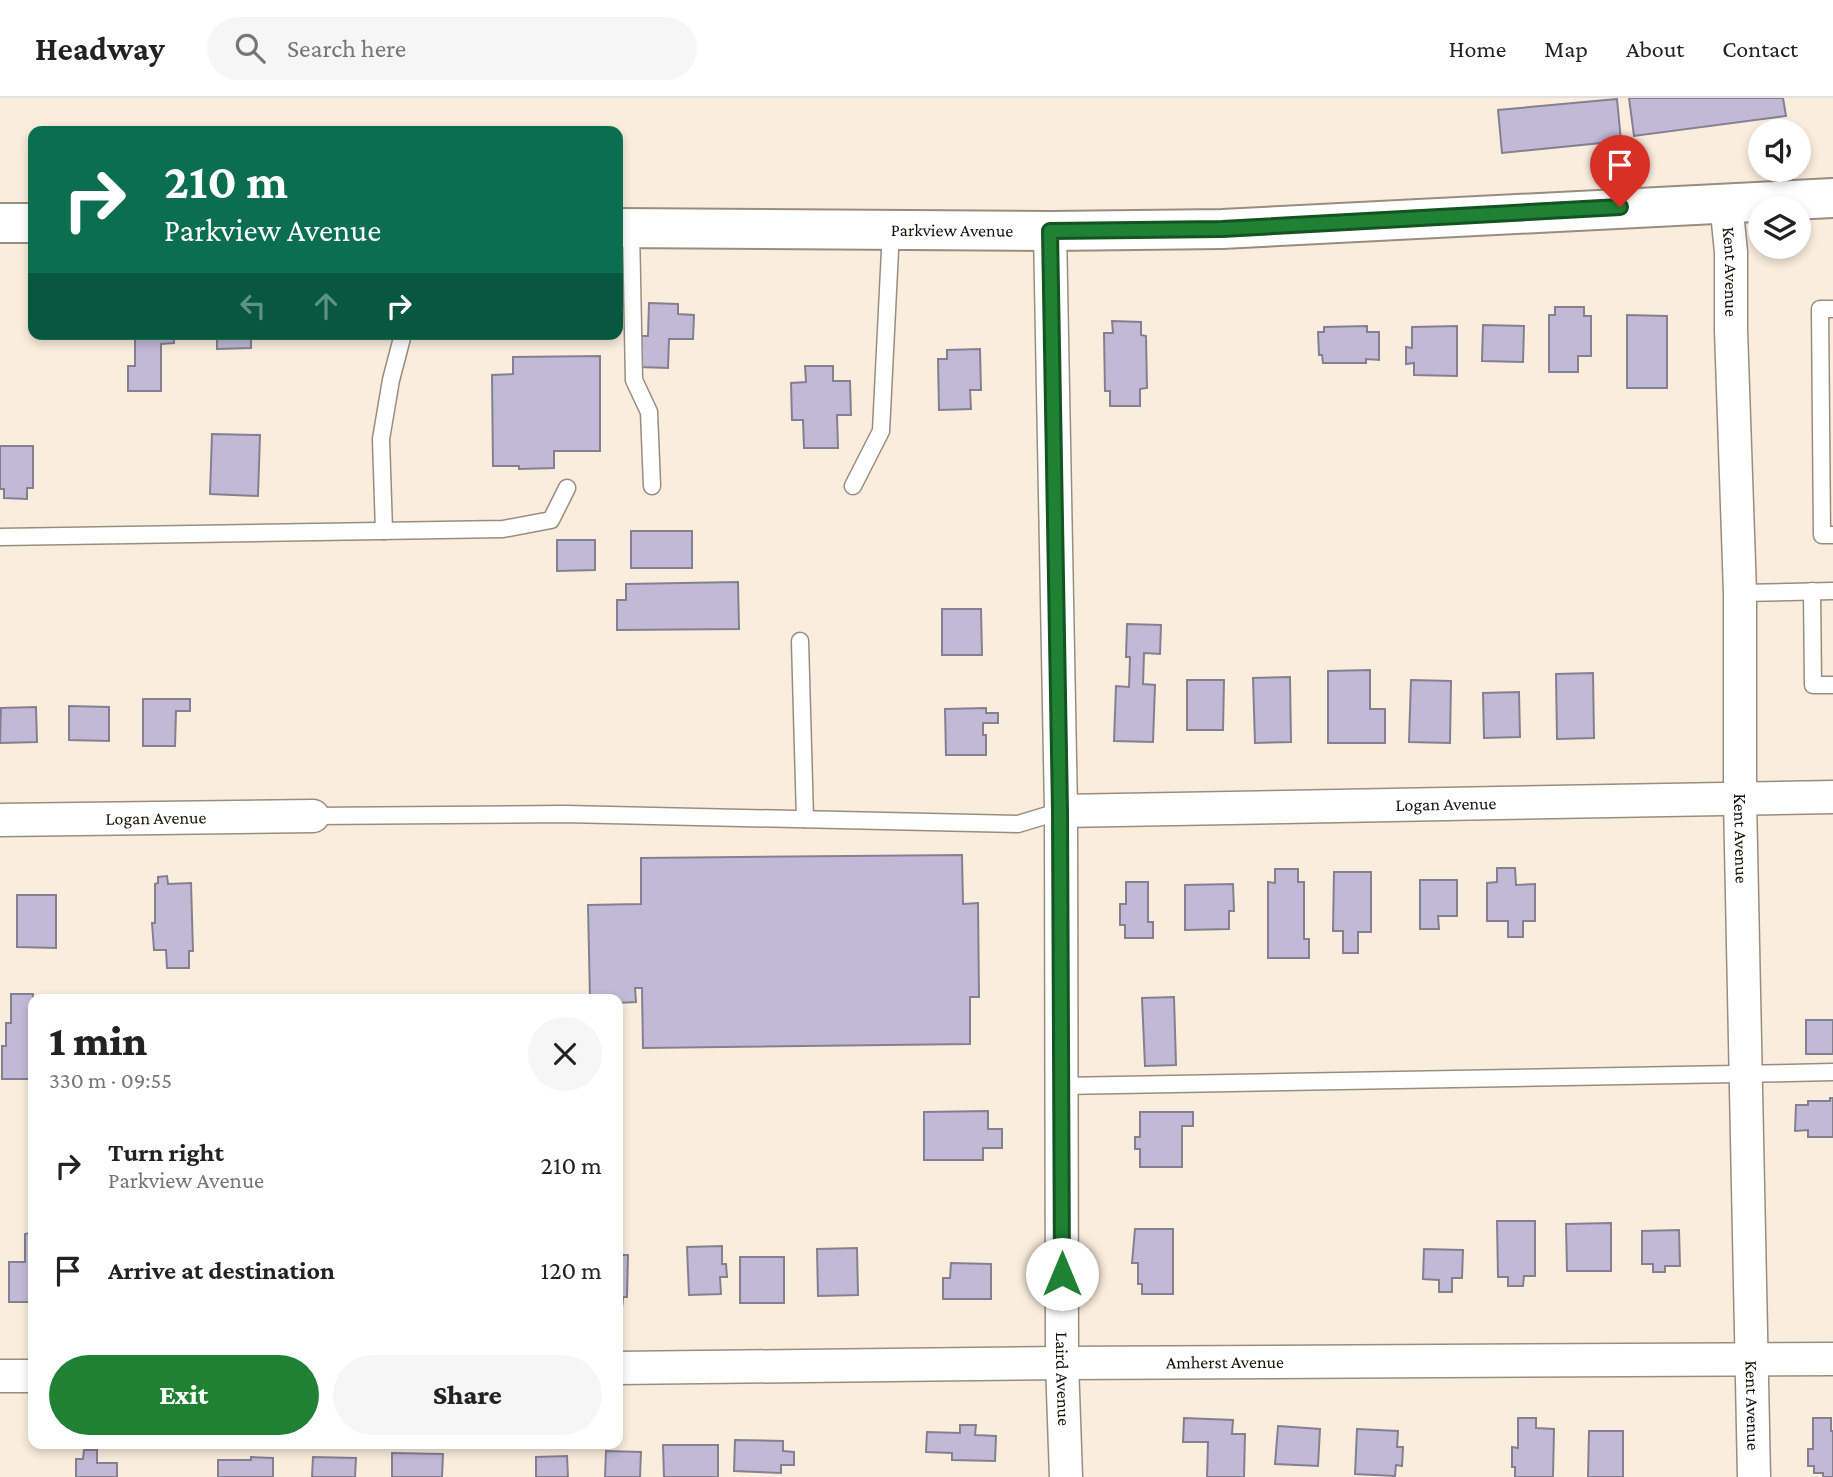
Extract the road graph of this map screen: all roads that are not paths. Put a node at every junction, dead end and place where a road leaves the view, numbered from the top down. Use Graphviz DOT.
graph roads {
  1 [pos="1833,198"];
  2 [pos="1726,202"];
  3 [pos="0,223"];
  4 [pos="28,223"];
  5 [pos="624,228"];
  6 [pos="891,230"];
  7 [pos="1050,231"];
  8 [pos="1833,309"];
  9 [pos="401,340"];
  10 [pos="652,486"];
  11 [pos="853,486"];
  12 [pos="567,488"];
  13 [pos="384,531"];
  14 [pos="1833,535"];
  15 [pos="0,537"];
  16 [pos="1812,591"];
  17 [pos="1833,591"];
  18 [pos="1740,593"];
  19 [pos="800,641"];
  20 [pos="1833,685"];
  21 [pos="1833,797"];
  22 [pos="1740,799"];
  23 [pos="1060,811"];
  24 [pos="313,816"];
  25 [pos="805,819"];
  26 [pos="0,820"];
  27 [pos="1833,1072"];
  28 [pos="1746,1074"];
  29 [pos="1061,1086"];
  30 [pos="1753,1359"];
  31 [pos="1833,1359"];
  32 [pos="1062,1363"];
  33 [pos="623,1368"];
  34 [pos="0,1376"];
  35 [pos="28,1376"];
  36 [pos="1066,1477"];
  37 [pos="1754,1477"];
  1 -- 2 [label="street, Parkview Avenue"];
  2 -- 7 [label="street, Parkview Avenue"];
  2 -- 18 [label="street, Kent Avenue"];
  3 -- 4 [label="street"];
  5 -- 6 [label="street, Parkview Avenue"];
  5 -- 10 [label="lane"];
  6 -- 7 [label="street, Parkview Avenue"];
  6 -- 11 [label="lane"];
  7 -- 23 [label="street, Laird Avenue"];
  8 -- 14 [label="lane"];
  9 -- 13 [label="lane"];
  12 -- 13 [label="lane"];
  13 -- 15 [label="lane"];
  16 -- 17 [label="lane"];
  16 -- 18 [label="lane"];
  16 -- 20 [label="lane"];
  18 -- 22 [label="street, Kent Avenue"];
  19 -- 25 [label="lane"];
  21 -- 22 [label="street, Logan Avenue"];
  22 -- 23 [label="street, Logan Avenue"];
  22 -- 28 [label="street, Kent Avenue"];
  23 -- 25 [label="lane"];
  23 -- 29 [label="street, Laird Avenue"];
  24 -- 25 [label="lane"];
  24 -- 26 [label="street, Logan Avenue"];
  27 -- 28 [label="lane"];
  28 -- 29 [label="lane"];
  28 -- 30 [label="street, Kent Avenue"];
  29 -- 32 [label="street, Laird Avenue"];
  30 -- 31 [label="street, Amherst Avenue"];
  30 -- 32 [label="street, Amherst Avenue"];
  30 -- 37 [label="street, Kent Avenue"];
  32 -- 33 [label="street, Amherst Avenue"];
  32 -- 36 [label="street, Laird Avenue"];
  34 -- 35 [label="street"];
}
